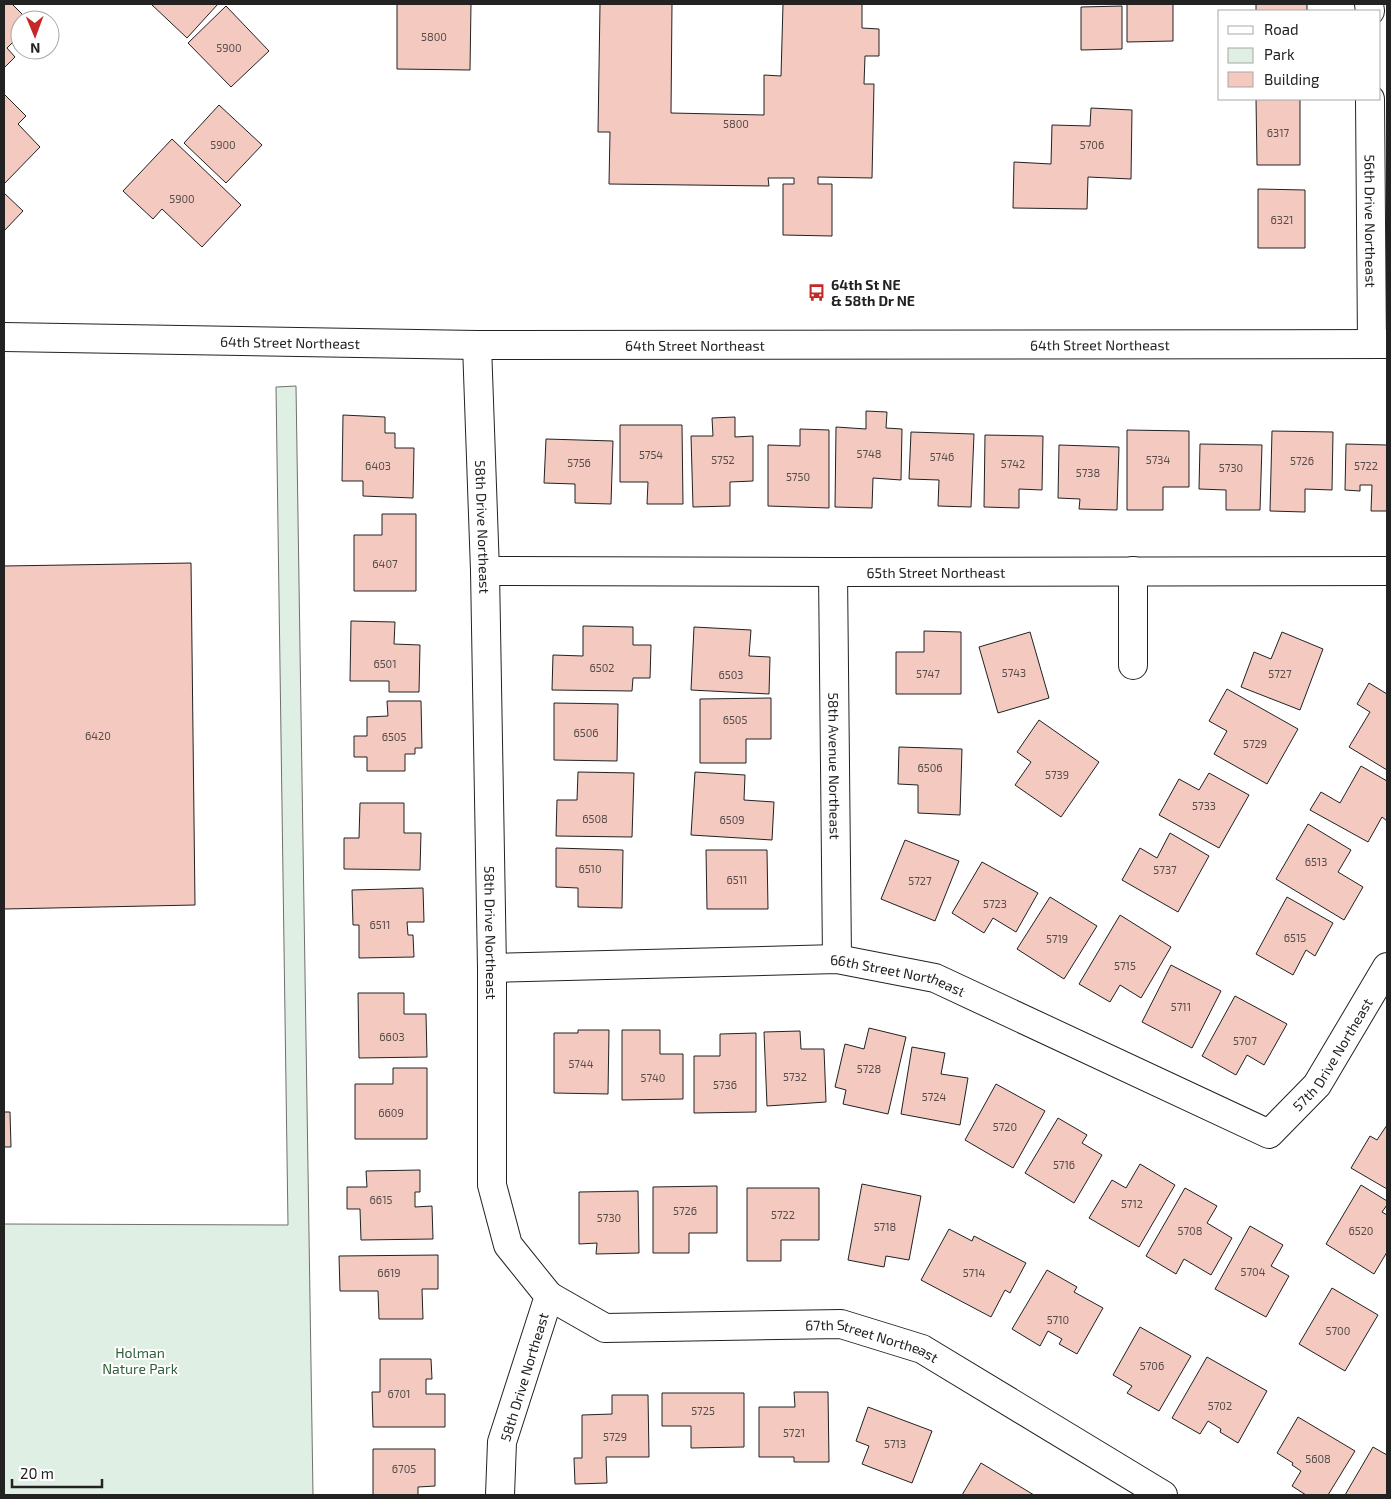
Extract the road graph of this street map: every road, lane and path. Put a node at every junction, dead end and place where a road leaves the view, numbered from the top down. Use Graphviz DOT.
graph roads {
  1 [pos="1370,100"];
  2 [pos="4,337"];
  3 [pos="1379,344"];
  4 [pos="477,345"];
  5 [pos="486,571"];
  6 [pos="1387,571"];
  7 [pos="832,572"];
  8 [pos="1133,572"];
  9 [pos="1133,665"];
  10 [pos="837,959"];
  11 [pos="1387,967"];
  12 [pos="492,968"];
  13 [pos="1268,1134"];
  14 [pos="549,1296"];
  15 [pos="500,1495"];
  16 [pos="1163,1495"];
  1 -- 3 [label="street, 56th Drive Northeast"];
  2 -- 4 [label="street, 64th Street Northeast"];
  3 -- 4 [label="street, 64th Street Northeast"];
  4 -- 5 [label="street, 58th Drive Northeast"];
  5 -- 7 [label="street, 65th Street Northeast"];
  5 -- 12 [label="street, 58th Drive Northeast"];
  6 -- 8 [label="street, 65th Street Northeast"];
  7 -- 8 [label="street, 65th Street Northeast"];
  7 -- 10 [label="street, 58th Avenue Northeast"];
  8 -- 9 [label="street"];
  10 -- 12 [label="street, 66th Street Northeast"];
  10 -- 13 [label="street, 66th Street Northeast"];
  11 -- 13 [label="street, 57th Drive Northeast"];
  12 -- 14 [label="street, 58th Drive Northeast"];
  14 -- 15 [label="street, 58th Drive Northeast"];
  14 -- 16 [label="street, 67th Street Northeast"];
}
